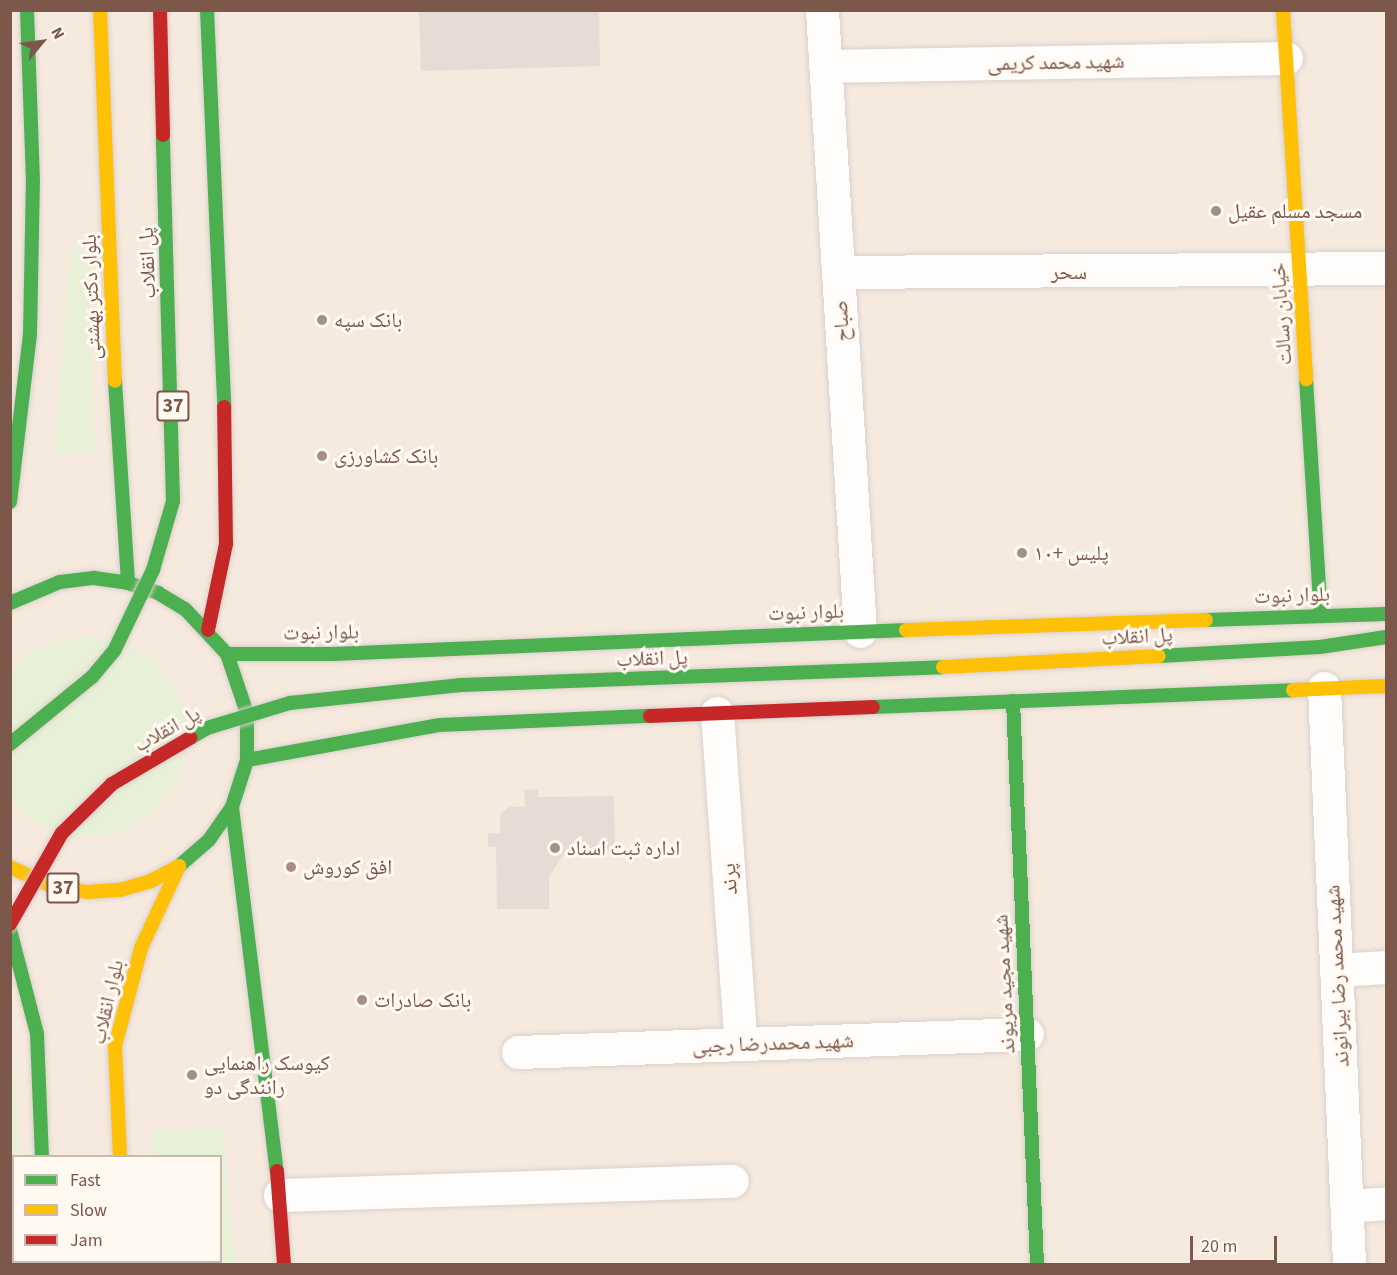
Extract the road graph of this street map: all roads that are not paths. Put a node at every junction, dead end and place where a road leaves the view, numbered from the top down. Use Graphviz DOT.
graph roads {
  1 [pos="27,10"];
  2 [pos="100,10"];
  3 [pos="160,10"];
  4 [pos="207,10"];
  5 [pos="822,10"];
  6 [pos="1282,10"];
  7 [pos="1286,58"];
  8 [pos="826,66"];
  9 [pos="1386,268"];
  10 [pos="1299,271"];
  11 [pos="838,273"];
  12 [pos="10,502"];
  13 [pos="128,583"];
  14 [pos="10,603"];
  15 [pos="1386,614"];
  16 [pos="1321,615"];
  17 [pos="208,630"];
  18 [pos="860,631"];
  19 [pos="1386,637"];
  20 [pos="227,654"];
  21 [pos="1386,686"];
  22 [pos="1324,688"];
  23 [pos="1013,701"];
  24 [pos="717,713"];
  25 [pos="10,744"];
  26 [pos="247,760"];
  27 [pos="232,807"];
  28 [pos="179,866"];
  29 [pos="10,867"];
  30 [pos="10,924"];
  31 [pos="10,930"];
  32 [pos="1386,967"];
  33 [pos="1336,970"];
  34 [pos="1027,1034"];
  35 [pos="741,1044"];
  36 [pos="518,1052"];
  37 [pos="42,1155"];
  38 [pos="120,1155"];
  39 [pos="732,1181"];
  40 [pos="280,1195"];
  41 [pos="1386,1203"];
  42 [pos="1347,1206"];
  43 [pos="285,1264"];
  44 [pos="1037,1264"];
  45 [pos="1350,1264"];
  1 -- 12 [label="main road"];
  2 -- 13 [label="main road, بلوار دکتر بهشتی"];
  3 -- 25 [label="main road, پل انقلاب / 37, bridge"];
  4 -- 17 [label="main road"];
  5 -- 8 [label="street, صباح"];
  6 -- 7 [label="main road, خیابان رسالت"];
  7 -- 8 [label="street, شهید محمد کریمی"];
  7 -- 10 [label="main road, خیابان رسالت"];
  8 -- 11 [label="street, صباح"];
  9 -- 10 [label="street, سحر"];
  10 -- 11 [label="street, سحر"];
  10 -- 16 [label="main road, خیابان رسالت"];
  11 -- 18 [label="street, صباح"];
  13 -- 14 [label="main road, 37"];
  13 -- 17 [label="main road, 37"];
  15 -- 16 [label="main road, بلوار نبوت"];
  16 -- 18 [label="main road, بلوار نبوت"];
  17 -- 20 [label="main road, 37"];
  18 -- 20 [label="main road, بلوار نبوت"];
  19 -- 30 [label="main road, پل انقلاب, bridge"];
  20 -- 26 [label="main road, 37"];
  21 -- 22 [label="main road"];
  22 -- 23 [label="main road"];
  22 -- 33 [label="street, شهید محمد رضا بیرانوند"];
  23 -- 24 [label="main road"];
  23 -- 34 [label="main road, شهید مجید مریوند"];
  24 -- 26 [label="main road"];
  24 -- 35 [label="street, پرند"];
  26 -- 27 [label="main road, 37"];
  27 -- 28 [label="main road, 37"];
  27 -- 40 [label="main road"];
  28 -- 29 [label="main road, 37"];
  28 -- 38 [label="main road, بلوار انقلاب"];
  31 -- 37 [label="main road"];
  32 -- 33 [label="street"];
  33 -- 42 [label="street, شهید محمد رضا بیرانوند"];
  34 -- 35 [label="street, شهید محمدرضا رجبی"];
  34 -- 44 [label="main road, شهید مجید مریوند"];
  35 -- 36 [label="street, شهید محمدرضا رجبی"];
  39 -- 40 [label="street"];
  40 -- 43 [label="main road"];
  41 -- 42 [label="street"];
  42 -- 45 [label="street, شهید محمد رضا بیرانوند"];
}
